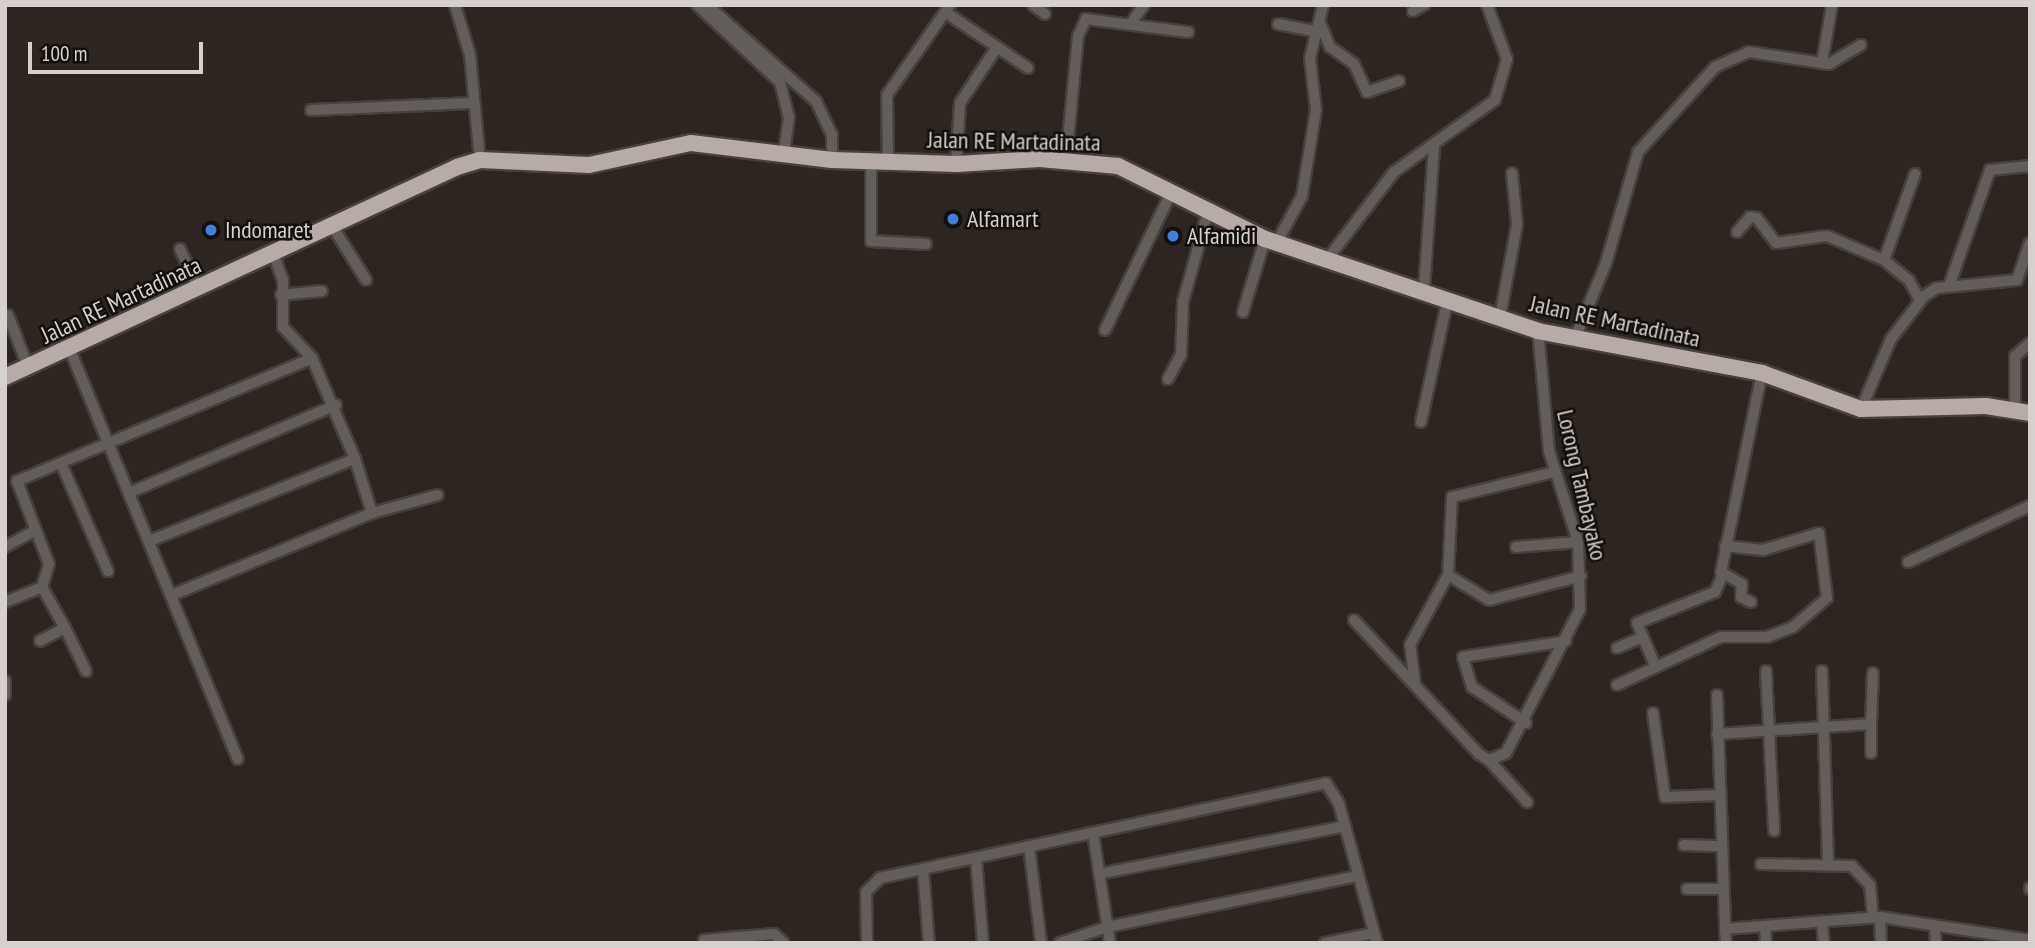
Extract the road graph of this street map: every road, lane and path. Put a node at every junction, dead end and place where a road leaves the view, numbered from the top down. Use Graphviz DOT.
graph roads {
  1 [pos="455,5"];
  2 [pos="1033,5"];
  3 [pos="1087,5"];
  4 [pos="1144,5"];
  5 [pos="1323,5"];
  6 [pos="1424,5"];
  7 [pos="1487,5"];
  8 [pos="1832,5"];
  9 [pos="701,6"];
  10 [pos="948,9"];
  11 [pos="1413,11"];
  12 [pos="1045,14"];
  13 [pos="1086,19"];
  14 [pos="1132,22"];
  15 [pos="1278,24"];
  16 [pos="1320,28"];
  17 [pos="1188,32"];
  18 [pos="1861,45"];
  19 [pos="997,47"];
  20 [pos="1822,63"];
  21 [pos="1028,68"];
  22 [pos="778,70"];
  23 [pos="1399,81"];
  24 [pos="474,103"];
  25 [pos="311,110"];
  26 [pos="1434,147"];
  27 [pos="784,151"];
  28 [pos="480,160"];
  29 [pos="832,160"];
  30 [pos="880,160"];
  31 [pos="1066,162"];
  32 [pos="956,164"];
  33 [pos="2030,166"];
  34 [pos="1512,173"];
  35 [pos="1915,173"];
  36 [pos="1172,191"];
  37 [pos="1208,211"];
  38 [pos="331,224"];
  39 [pos="1737,232"];
  40 [pos="1271,240"];
  41 [pos="2030,243"];
  42 [pos="926,244"];
  43 [pos="180,249"];
  44 [pos="273,253"];
  45 [pos="1884,260"];
  46 [pos="1326,261"];
  47 [pos="366,280"];
  48 [pos="2017,280"];
  49 [pos="2030,282"];
  50 [pos="1949,286"];
  51 [pos="199,290"];
  52 [pos="1424,290"];
  53 [pos="322,291"];
  54 [pos="281,295"];
  55 [pos="1448,298"];
  56 [pos="1920,301"];
  57 [pos="1243,312"];
  58 [pos="8,314"];
  59 [pos="1500,317"];
  60 [pos="1105,330"];
  61 [pos="1538,331"];
  62 [pos="1574,338"];
  63 [pos="2030,343"];
  64 [pos="70,350"];
  65 [pos="312,358"];
  66 [pos="28,368"];
  67 [pos="1762,373"];
  68 [pos="5,377"];
  69 [pos="1168,379"];
  70 [pos="336,405"];
  71 [pos="1861,409"];
  72 [pos="2023,412"];
  73 [pos="1422,422"];
  74 [pos="108,443"];
  75 [pos="355,459"];
  76 [pos="61,463"];
  77 [pos="1554,472"];
  78 [pos="131,492"];
  79 [pos="438,495"];
  80 [pos="2030,506"];
  81 [pos="372,513"];
  82 [pos="34,531"];
  83 [pos="152,540"];
  84 [pos="1578,542"];
  85 [pos="1725,545"];
  86 [pos="5,547"];
  87 [pos="1516,547"];
  88 [pos="1908,562"];
  89 [pos="108,571"];
  90 [pos="1448,575"];
  91 [pos="1581,576"];
  92 [pos="1722,576"];
  93 [pos="42,587"];
  94 [pos="172,595"];
  95 [pos="5,602"];
  96 [pos="1751,602"];
  97 [pos="1354,620"];
  98 [pos="65,628"];
  99 [pos="1643,637"];
  100 [pos="40,641"];
  101 [pos="1566,641"];
  102 [pos="1617,648"];
  103 [pos="1654,663"];
  104 [pos="86,671"];
  105 [pos="1766,671"];
  106 [pos="1822,671"];
  107 [pos="1873,673"];
  108 [pos="5,681"];
  109 [pos="1617,685"];
  110 [pos="1416,686"];
  111 [pos="5,695"];
  112 [pos="1717,695"];
  113 [pos="1653,713"];
  114 [pos="1526,723"];
  115 [pos="1871,724"];
  116 [pos="1822,727"];
  117 [pos="1770,733"];
  118 [pos="1717,734"];
  119 [pos="1871,753"];
  120 [pos="238,759"];
  121 [pos="1489,760"];
  122 [pos="1720,796"];
  123 [pos="1527,802"];
  124 [pos="1345,826"];
  125 [pos="1774,831"];
  126 [pos="1093,833"];
  127 [pos="1684,845"];
  128 [pos="1029,846"];
  129 [pos="1722,846"];
  130 [pos="976,858"];
  131 [pos="1828,861"];
  132 [pos="1761,864"];
  133 [pos="923,869"];
  134 [pos="1099,874"];
  135 [pos="1359,876"];
  136 [pos="1686,889"];
  137 [pos="1723,889"];
  138 [pos="1877,917"];
  139 [pos="1822,922"];
  140 [pos="1765,926"];
  141 [pos="1935,926"];
  142 [pos="1107,927"];
  143 [pos="1725,929"];
  144 [pos="1375,938"];
  145 [pos="1991,939"];
  146 [pos="704,940"];
  147 [pos="2030,940"];
  148 [pos="725,941"];
  149 [pos="784,943"];
  150 [pos="866,943"];
  151 [pos="929,943"];
  152 [pos="983,943"];
  153 [pos="1041,943"];
  154 [pos="1060,943"];
  155 [pos="1110,943"];
  156 [pos="1325,943"];
  157 [pos="1726,943"];
  158 [pos="1766,943"];
  159 [pos="1824,943"];
  160 [pos="1881,943"];
  161 [pos="1936,943"];
  1 -- 24 [label="street"];
  2 -- 12 [label="street"];
  3 -- 13 [label="street"];
  4 -- 14 [label="street"];
  5 -- 16 [label="street"];
  6 -- 11 [label="street"];
  7 -- 26 [label="street"];
  8 -- 20 [label="street"];
  9 -- 22 [label="street"];
  10 -- 19 [label="street"];
  10 -- 30 [label="street"];
  13 -- 14 [label="street"];
  13 -- 31 [label="street"];
  14 -- 17 [label="street"];
  15 -- 16 [label="street"];
  16 -- 23 [label="street"];
  16 -- 40 [label="street"];
  18 -- 20 [label="street"];
  19 -- 21 [label="street"];
  19 -- 32 [label="street"];
  20 -- 62 [label="street"];
  22 -- 27 [label="street"];
  22 -- 29 [label="street"];
  24 -- 25 [label="street"];
  24 -- 28 [label="street"];
  26 -- 46 [label="street"];
  26 -- 52 [label="street"];
  27 -- 28 [label="highway, Jalan RE Martadinata"];
  27 -- 29 [label="highway, Jalan RE Martadinata"];
  28 -- 38 [label="highway, Jalan RE Martadinata"];
  29 -- 30 [label="highway, Jalan RE Martadinata"];
  30 -- 32 [label="highway, Jalan RE Martadinata"];
  30 -- 42 [label="street"];
  31 -- 32 [label="highway, Jalan RE Martadinata"];
  31 -- 36 [label="highway, Jalan RE Martadinata"];
  33 -- 50 [label="street"];
  34 -- 59 [label="street"];
  35 -- 45 [label="street"];
  36 -- 37 [label="highway, Jalan RE Martadinata"];
  36 -- 60 [label="street"];
  37 -- 40 [label="highway, Jalan RE Martadinata"];
  37 -- 69 [label="street"];
  38 -- 44 [label="highway, Jalan RE Martadinata"];
  38 -- 47 [label="street"];
  39 -- 45 [label="street"];
  40 -- 46 [label="highway, Jalan RE Martadinata"];
  40 -- 57 [label="street"];
  41 -- 48 [label="street"];
  43 -- 51 [label="street"];
  44 -- 51 [label="highway, Jalan RE Martadinata"];
  44 -- 54 [label="street"];
  45 -- 56 [label="street"];
  46 -- 52 [label="highway, Jalan RE Martadinata"];
  48 -- 49 [label="street"];
  48 -- 50 [label="street"];
  50 -- 56 [label="street"];
  51 -- 64 [label="highway, Jalan RE Martadinata"];
  52 -- 55 [label="highway, Jalan RE Martadinata"];
  53 -- 54 [label="street"];
  54 -- 65 [label="street"];
  55 -- 59 [label="highway, Jalan RE Martadinata"];
  55 -- 73 [label="street"];
  56 -- 71 [label="street"];
  58 -- 66 [label="street"];
  59 -- 61 [label="highway, Jalan RE Martadinata"];
  61 -- 62 [label="highway, Jalan RE Martadinata"];
  61 -- 77 [label="street, Lorong Tambayako"];
  62 -- 67 [label="highway, Jalan RE Martadinata"];
  63 -- 72 [label="street"];
  64 -- 66 [label="highway, Jalan RE Martadinata"];
  64 -- 74 [label="street"];
  65 -- 70 [label="street"];
  65 -- 74 [label="street"];
  66 -- 68 [label="highway, Jalan RE Martadinata"];
  67 -- 71 [label="highway, Jalan RE Martadinata"];
  67 -- 85 [label="street"];
  70 -- 75 [label="street"];
  70 -- 78 [label="street"];
  71 -- 72 [label="highway, Jalan RE Martadinata"];
  74 -- 76 [label="street"];
  74 -- 78 [label="street"];
  75 -- 81 [label="street"];
  75 -- 83 [label="street"];
  76 -- 82 [label="street"];
  76 -- 89 [label="street"];
  77 -- 84 [label="street, Lorong Tambayako"];
  77 -- 90 [label="street"];
  78 -- 83 [label="street"];
  79 -- 81 [label="street"];
  80 -- 88 [label="street"];
  81 -- 94 [label="street"];
  82 -- 86 [label="street"];
  82 -- 93 [label="street"];
  83 -- 94 [label="street"];
  84 -- 87 [label="street"];
  84 -- 91 [label="street, Lorong Tambayako"];
  85 -- 92 [label="street"];
  85 -- 103 [label="street"];
  90 -- 91 [label="street"];
  90 -- 110 [label="street"];
  91 -- 101 [label="street, Lorong Tambayako"];
  92 -- 96 [label="street"];
  92 -- 99 [label="street"];
  93 -- 95 [label="street"];
  93 -- 98 [label="street"];
  94 -- 120 [label="street"];
  97 -- 110 [label="street"];
  98 -- 100 [label="street"];
  98 -- 104 [label="street"];
  99 -- 102 [label="street"];
  99 -- 103 [label="street"];
  101 -- 114 [label="street, Lorong Tambayako"];
  101 -- 114 [label="street"];
  103 -- 109 [label="street"];
  105 -- 117 [label="street"];
  106 -- 116 [label="street"];
  107 -- 115 [label="street"];
  108 -- 111 [label="street"];
  110 -- 121 [label="street"];
  112 -- 118 [label="street"];
  113 -- 122 [label="street"];
  114 -- 121 [label="street, Lorong Tambayako"];
  115 -- 116 [label="street"];
  115 -- 119 [label="street"];
  116 -- 117 [label="street"];
  116 -- 131 [label="street"];
  117 -- 118 [label="street"];
  117 -- 125 [label="street"];
  118 -- 122 [label="street"];
  121 -- 123 [label="street"];
  122 -- 129 [label="street"];
  124 -- 126 [label="street"];
  124 -- 134 [label="street"];
  124 -- 135 [label="street"];
  126 -- 128 [label="street"];
  126 -- 134 [label="street"];
  127 -- 129 [label="street"];
  128 -- 130 [label="street"];
  128 -- 153 [label="street"];
  129 -- 137 [label="street"];
  130 -- 133 [label="street"];
  130 -- 152 [label="street"];
  131 -- 132 [label="street"];
  131 -- 138 [label="street"];
  133 -- 150 [label="street"];
  133 -- 151 [label="street"];
  134 -- 142 [label="street"];
  135 -- 142 [label="street"];
  135 -- 144 [label="street"];
  136 -- 137 [label="street"];
  137 -- 143 [label="street"];
  138 -- 139 [label="street"];
  138 -- 141 [label="street"];
  138 -- 160 [label="street"];
  139 -- 140 [label="street"];
  139 -- 159 [label="street"];
  140 -- 143 [label="street"];
  140 -- 158 [label="street"];
  141 -- 145 [label="street"];
  141 -- 161 [label="street"];
  142 -- 154 [label="street"];
  142 -- 155 [label="street"];
  143 -- 157 [label="street"];
  144 -- 156 [label="street"];
  145 -- 147 [label="street"];
  146 -- 148 [label="street"];
  148 -- 149 [label="street"];
}
